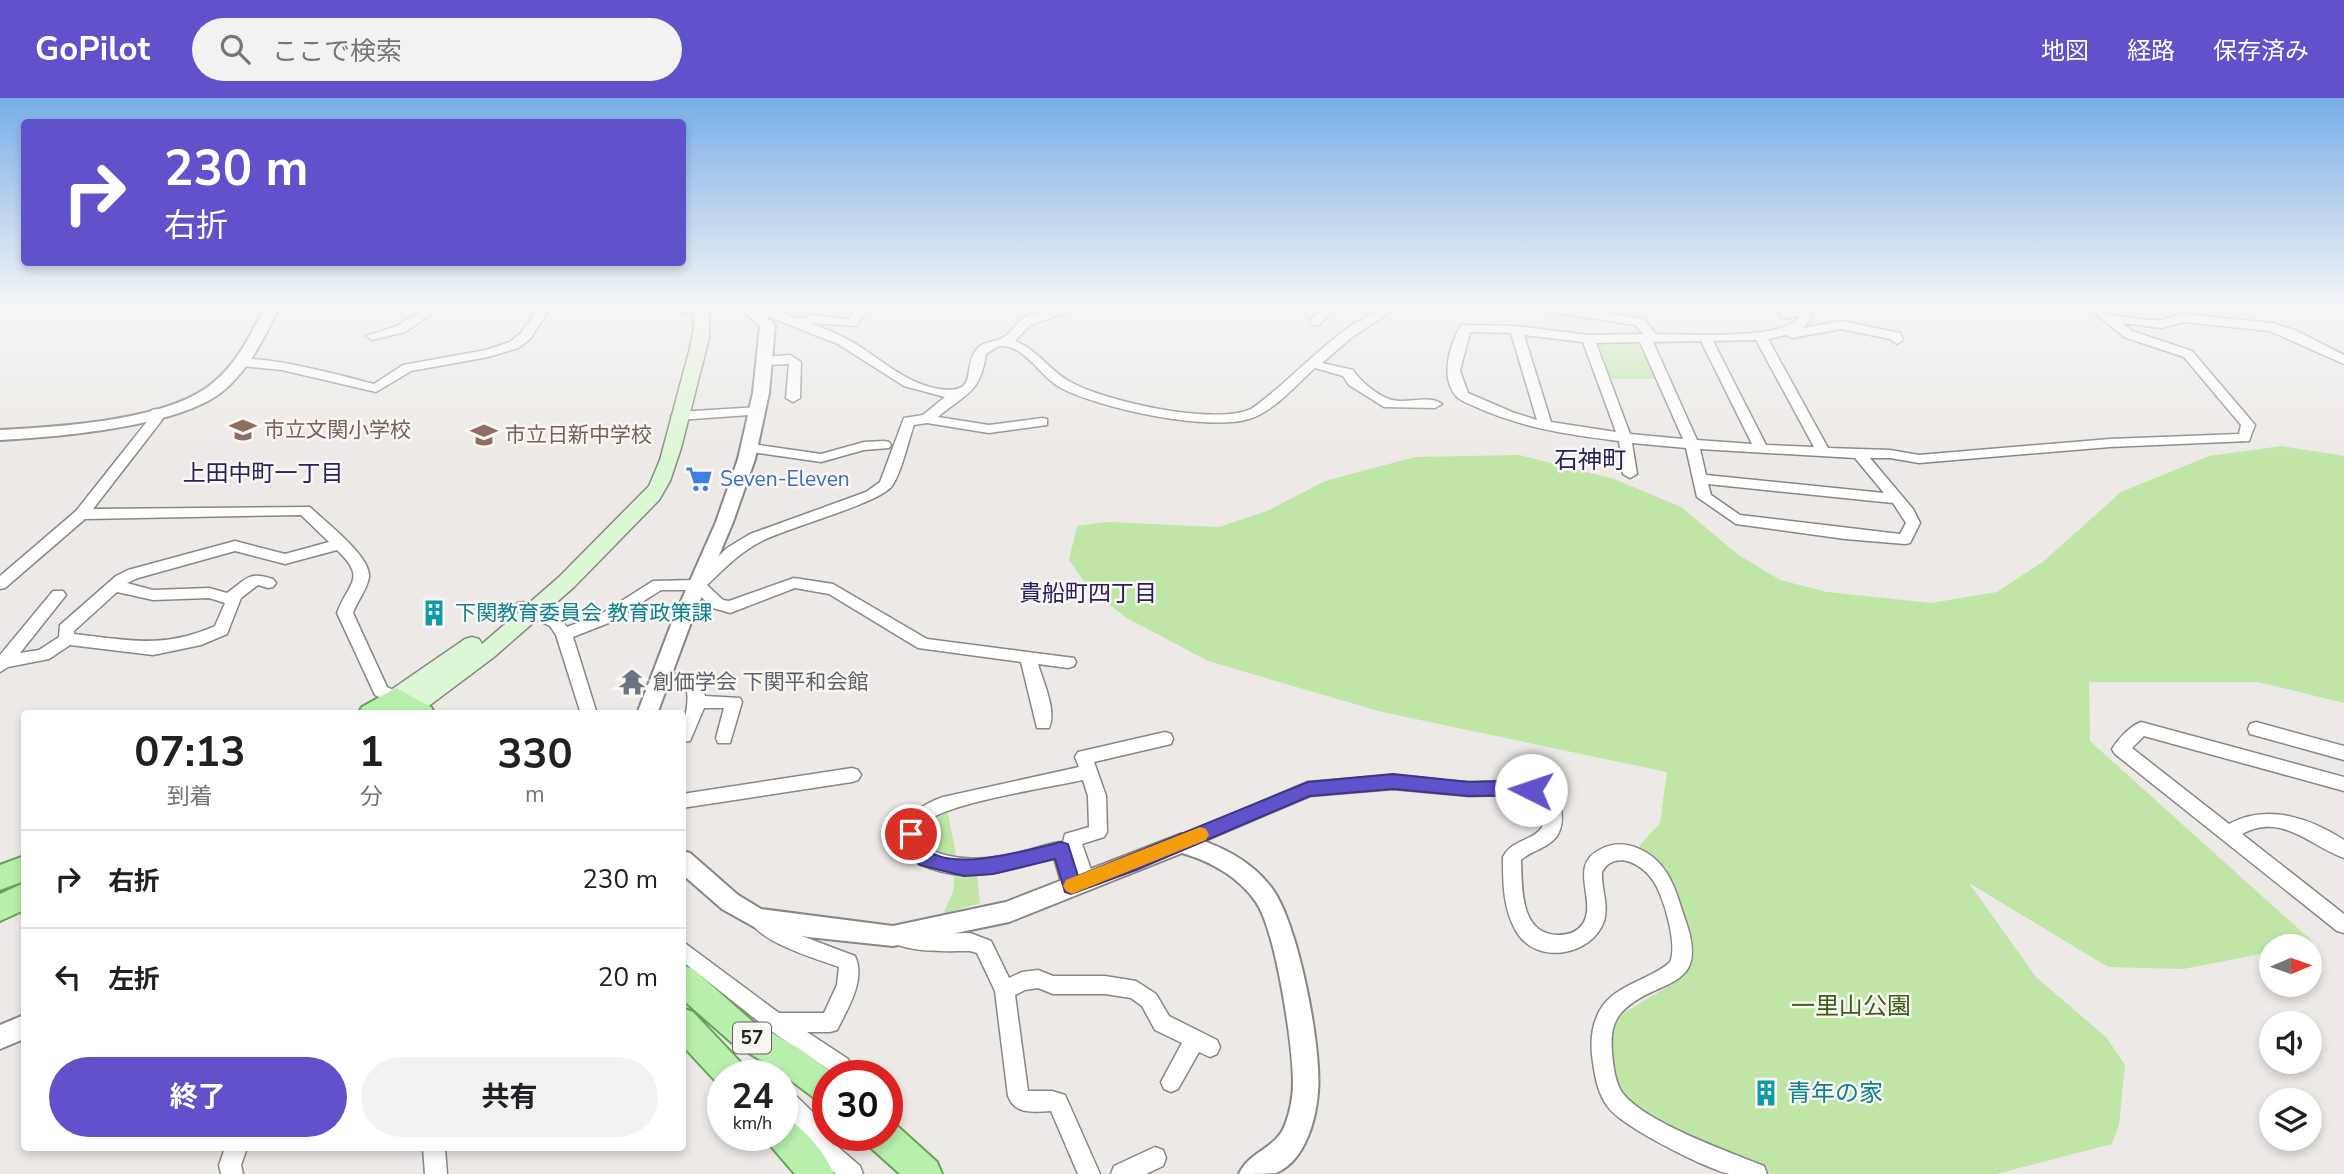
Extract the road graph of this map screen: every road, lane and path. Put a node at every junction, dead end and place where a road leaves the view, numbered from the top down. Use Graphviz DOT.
graph roads {
  1 [pos="245,357"];
  2 [pos="469,357"];
  3 [pos="683,357"];
  4 [pos="696,357"];
  5 [pos="764,357"];
  6 [pos="866,357"];
  7 [pos="978,357"];
  8 [pos="1032,357"];
  9 [pos="1321,357"];
  10 [pos="1455,357"];
  11 [pos="1524,357"];
  12 [pos="1595,357"];
  13 [pos="1657,357"];
  14 [pos="1715,357"];
  15 [pos="1772,357"];
  16 [pos="2189,357"];
  17 [pos="764,361"];
  18 [pos="241,362"];
  19 [pos="1313,364"];
  20 [pos="957,394"];
  21 [pos="793,398"];
  22 [pos="1435,404"];
  23 [pos="759,411"];
  24 [pos="157,413"];
  25 [pos="678,416"];
  26 [pos="927,419"];
  27 [pos="1042,422"];
  28 [pos="1545,425"];
  29 [pos="0,435"];
  30 [pos="1625,439"];
  31 [pos="1692,444"];
  32 [pos="884,445"];
  33 [pos="751,448"];
  34 [pos="1761,449"];
  35 [pos="1825,454"];
  36 [pos="1858,454"];
  37 [pos="1630,474"];
  38 [pos="1699,480"];
  39 [pos="1896,499"];
  40 [pos="81,514"];
  41 [pos="342,544"];
  42 [pos="268,583"];
  43 [pos="0,584"];
  44 [pos="698,585"];
  45 [pos="115,586"];
  46 [pos="58,595"];
  47 [pos="231,598"];
  48 [pos="528,609"];
  49 [pos="564,634"];
  50 [pos="67,639"];
  51 [pos="1028,658"];
  52 [pos="1068,662"];
  53 [pos="2,664"];
  54 [pos="661,678"];
  55 [pos="698,702"];
  56 [pos="406,709"];
  57 [pos="589,710"];
  58 [pos="649,710"];
  59 [pos="1043,723"];
  60 [pos="2256,729"];
  61 [pos="686,731"];
  62 [pos="724,738"];
  63 [pos="1165,739"];
  64 [pos="2344,753"];
  65 [pos="1088,772"];
  66 [pos="852,775"];
  67 [pos="2344,784"];
  68 [pos="686,800"];
  69 [pos="2227,834"];
  70 [pos="1181,843"];
  71 [pos="2344,850"];
  72 [pos="686,864"];
  73 [pos="21,869"];
  74 [pos="0,878"];
  75 [pos="1079,883"];
  76 [pos="21,898"];
  77 [pos="0,908"];
  78 [pos="756,918"];
  79 [pos="2344,925"];
  80 [pos="893,936"];
  81 [pos="686,951"];
  82 [pos="686,983"];
  83 [pos="1005,990"];
  84 [pos="775,1022"];
  85 [pos="686,1026"];
  86 [pos="21,1028"];
  87 [pos="0,1037"];
  88 [pos="717,1060"];
  89 [pos="812,1061"];
  90 [pos="812,1069"];
  91 [pos="1171,1082"];
  92 [pos="812,1088"];
  93 [pos="798,1099"];
  94 [pos="798,1121"];
  95 [pos="798,1139"];
  96 [pos="235,1151"];
  97 [pos="434,1151"];
  98 [pos="900,1151"];
  99 [pos="1155,1158"];
  100 [pos="232,1174"];
  101 [pos="436,1174"];
  102 [pos="817,1174"];
  103 [pos="852,1174"];
  104 [pos="925,1174"];
  105 [pos="1089,1174"];
  106 [pos="1122,1174"];
  107 [pos="1252,1174"];
  108 [pos="1756,1174"];
  1 -- 18 [label="street"];
  2 -- 18 [label="street"];
  3 -- 48 [label="main road"];
  4 -- 25 [label="main road"];
  5 -- 17 [label="street"];
  6 -- 20 [label="street"];
  7 -- 20 [label="street"];
  8 -- 19 [label="street"];
  9 -- 19 [label="street"];
  10 -- 28 [label="street"];
  11 -- 28 [label="street"];
  12 -- 30 [label="street"];
  13 -- 31 [label="street"];
  14 -- 34 [label="street"];
  15 -- 35 [label="street"];
  16 -- 36 [label="street"];
  17 -- 21 [label="street"];
  17 -- 23 [label="street"];
  18 -- 24 [label="street"];
  19 -- 22 [label="street"];
  20 -- 26 [label="street"];
  23 -- 25 [label="street"];
  23 -- 33 [label="street"];
  24 -- 29 [label="street"];
  24 -- 40 [label="street"];
  25 -- 48 [label="main road"];
  26 -- 27 [label="street"];
  26 -- 44 [label="street"];
  28 -- 30 [label="street"];
  30 -- 31 [label="street"];
  30 -- 37 [label="street"];
  31 -- 34 [label="street"];
  31 -- 38 [label="street"];
  32 -- 33 [label="street"];
  33 -- 44 [label="street"];
  34 -- 35 [label="street"];
  35 -- 36 [label="street"];
  36 -- 39 [label="street"];
  38 -- 39 [label="street"];
  38 -- 39 [label="street"];
  40 -- 41 [label="street"];
  40 -- 43 [label="street"];
  41 -- 45 [label="street"];
  41 -- 56 [label="street"];
  42 -- 47 [label="street"];
  44 -- 49 [label="street"];
  44 -- 51 [label="street"];
  44 -- 54 [label="street"];
  45 -- 47 [label="street"];
  45 -- 50 [label="street"];
  46 -- 53 [label="street"];
  47 -- 50 [label="street"];
  48 -- 49 [label="street"];
  48 -- 56 [label="main road"];
  49 -- 57 [label="street"];
  50 -- 53 [label="street"];
  51 -- 52 [label="street"];
  51 -- 59 [label="street"];
  54 -- 55 [label="street"];
  54 -- 58 [label="street"];
  55 -- 61 [label="street"];
  55 -- 62 [label="street"];
  60 -- 64 [label="street"];
  63 -- 65 [label="street"];
  65 -- 75 [label="street"];
  65 -- 75 [label="street"];
  66 -- 68 [label="street"];
  67 -- 69 [label="street"];
  69 -- 71 [label="street"];
  69 -- 79 [label="street"];
  70 -- 75 [label="street"];
  70 -- 107 [label="street"];
  70 -- 108 [label="street"];
  72 -- 78 [label="street"];
  73 -- 74 [label="main road"];
  75 -- 80 [label="street"];
  76 -- 77 [label="main road"];
  78 -- 80 [label="street"];
  78 -- 84 [label="street"];
  80 -- 83 [label="street"];
  81 -- 84 [label="street"];
  82 -- 90 [label="main road, 57"];
  83 -- 91 [label="street"];
  83 -- 105 [label="street"];
  84 -- 89 [label="street"];
  85 -- 88 [label="main road, 57"];
  86 -- 87 [label="street"];
  92 -- 93 [label="street"];
  94 -- 103 [label="street"];
  95 -- 102 [label="main road"];
  96 -- 100 [label="street"];
  97 -- 101 [label="street"];
  98 -- 104 [label="main road"];
  99 -- 106 [label="street"];
}
